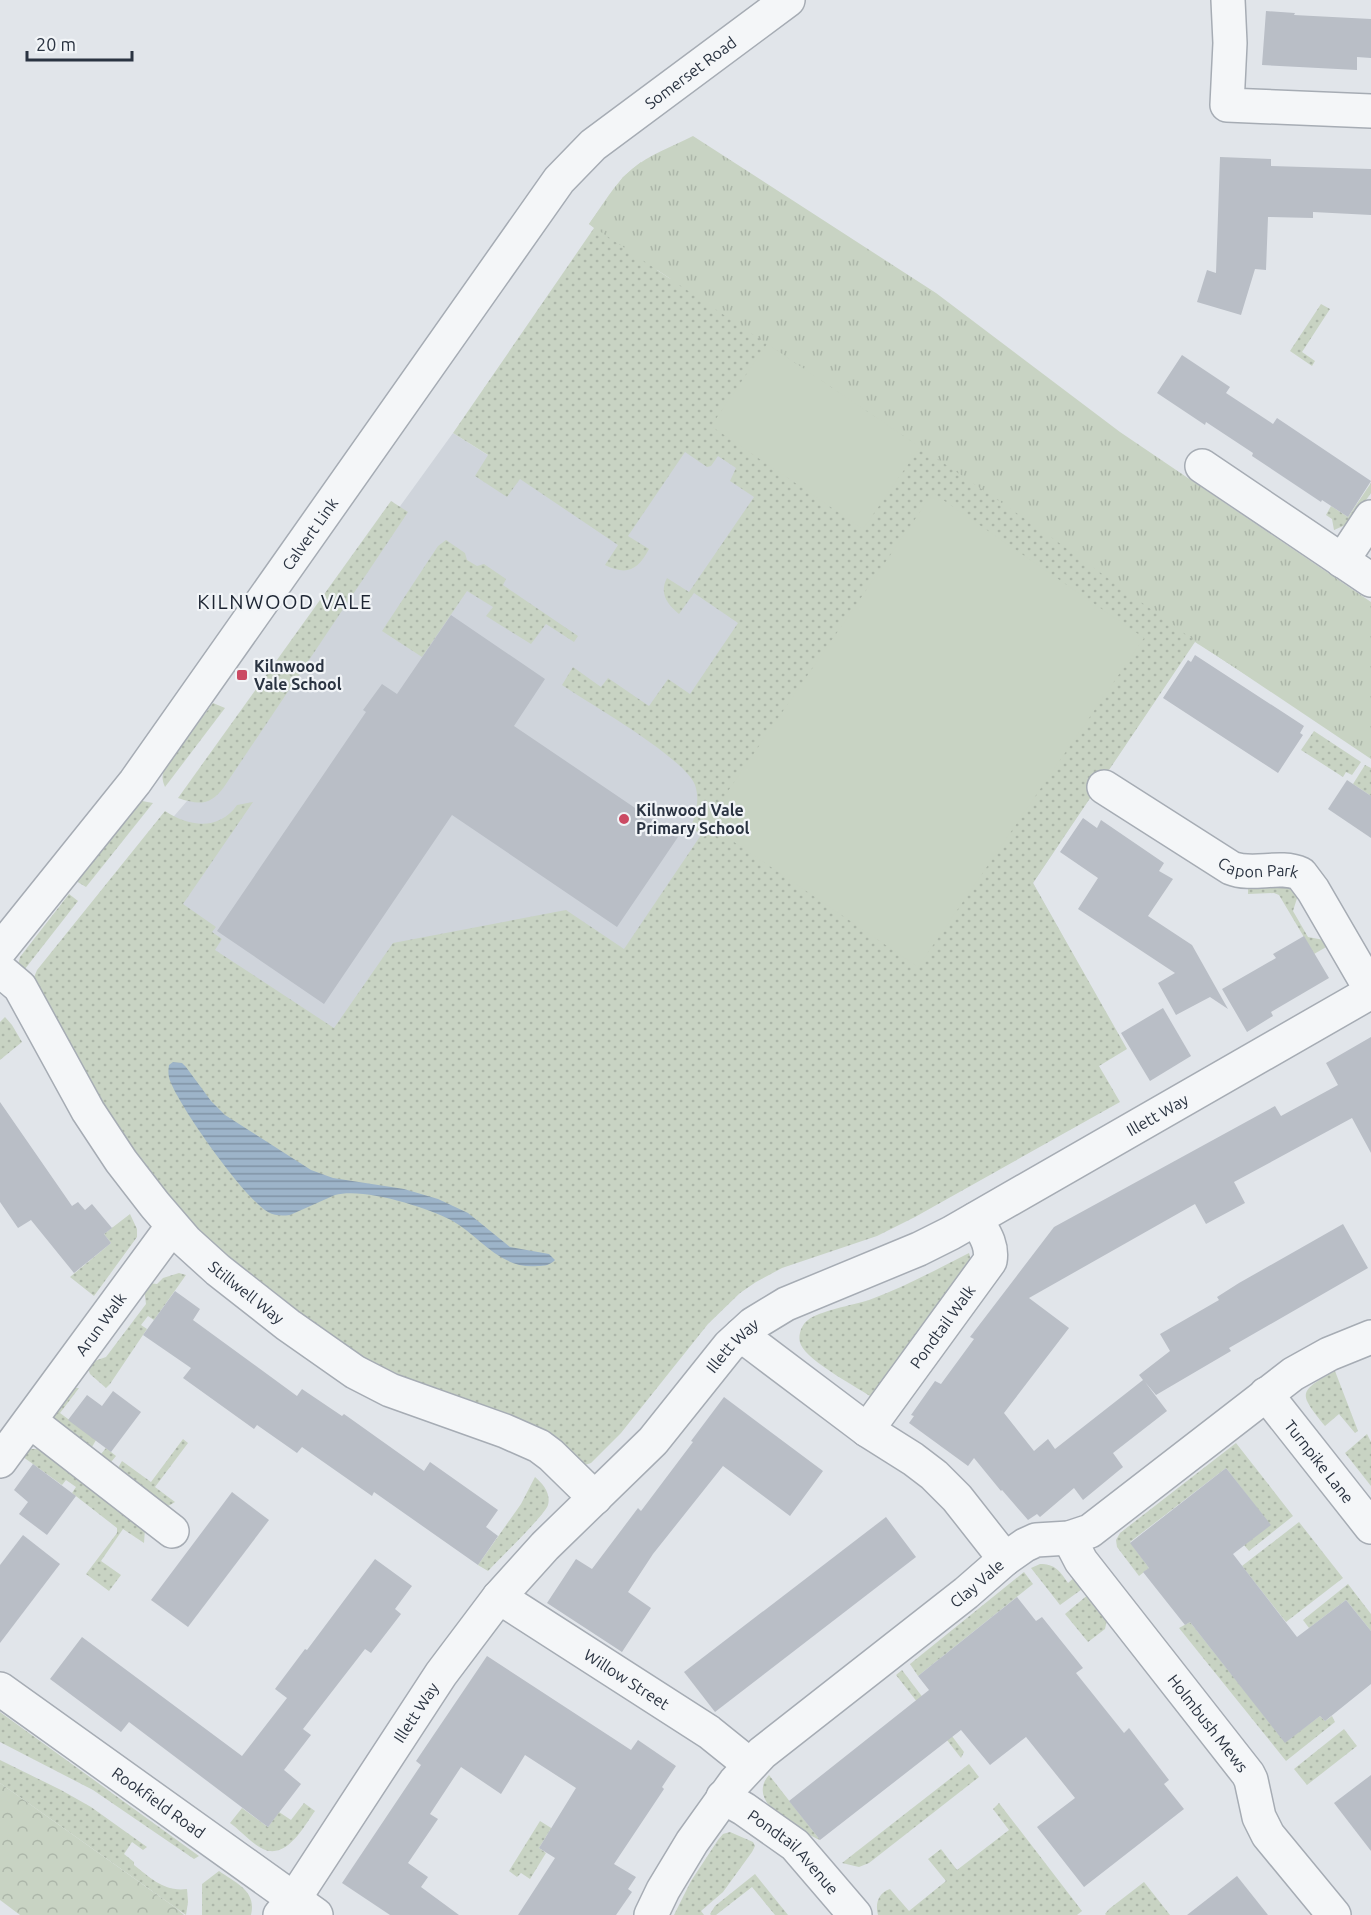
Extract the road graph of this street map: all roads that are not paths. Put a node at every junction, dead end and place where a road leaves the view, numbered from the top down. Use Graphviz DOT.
graph roads {
  1 [pos="788,0"];
  2 [pos="1228,0"];
  3 [pos="1371,111"];
  4 [pos="593,145"];
  5 [pos="1202,466"];
  6 [pos="1371,517"];
  7 [pos="1342,561"];
  8 [pos="1371,580"];
  9 [pos="1104,787"];
  10 [pos="2,950"];
  11 [pos="1371,991"];
  12 [pos="976,1219"];
  13 [pos="172,1227"];
  14 [pos="741,1335"];
  15 [pos="1371,1337"];
  16 [pos="1266,1394"];
  17 [pos="30,1421"];
  18 [pos="867,1430"];
  19 [pos="0,1461"];
  20 [pos="595,1498"];
  21 [pos="1371,1527"];
  22 [pos="172,1531"];
  23 [pos="1069,1538"];
  24 [pos="1005,1559"];
  25 [pos="499,1597"];
  26 [pos="0,1689"];
  27 [pos="750,1765"];
  28 [pos="723,1797"];
  29 [pos="296,1910"];
  30 [pos="651,1915"];
  31 [pos="855,1915"];
  32 [pos="1334,1915"];
  1 -- 4 [label="street, Somerset Road"];
  2 -- 3 [label="street"];
  4 -- 10 [label="street, Calvert Link"];
  5 -- 7 [label="street"];
  6 -- 7 [label="street"];
  7 -- 8 [label="street"];
  9 -- 11 [label="street, Capon Park"];
  10 -- 13 [label="street, Stillwell Way"];
  11 -- 12 [label="street, Illett Way"];
  12 -- 14 [label="street, Illett Way"];
  12 -- 18 [label="street, Pondtail Walk"];
  13 -- 17 [label="street, Arun Walk"];
  13 -- 20 [label="street, Stillwell Way"];
  14 -- 18 [label="street"];
  14 -- 20 [label="street, Illett Way"];
  15 -- 16 [label="street, Clay Vale"];
  16 -- 21 [label="street, Turnpike Lane"];
  16 -- 23 [label="street, Clay Vale"];
  17 -- 19 [label="street, Arun Walk"];
  17 -- 22 [label="street"];
  18 -- 24 [label="street"];
  20 -- 25 [label="street, Illett Way"];
  23 -- 24 [label="street, Clay Vale"];
  23 -- 32 [label="street, Holmbush Mews"];
  24 -- 27 [label="street, Clay Vale"];
  25 -- 27 [label="street, Willow Street"];
  25 -- 29 [label="street, Illett Way"];
  26 -- 29 [label="street, Rookfield Road"];
  27 -- 28 [label="street, Clay Vale"];
  28 -- 30 [label="street, Clay Vale"];
  28 -- 31 [label="street, Pondtail Avenue"];
}
